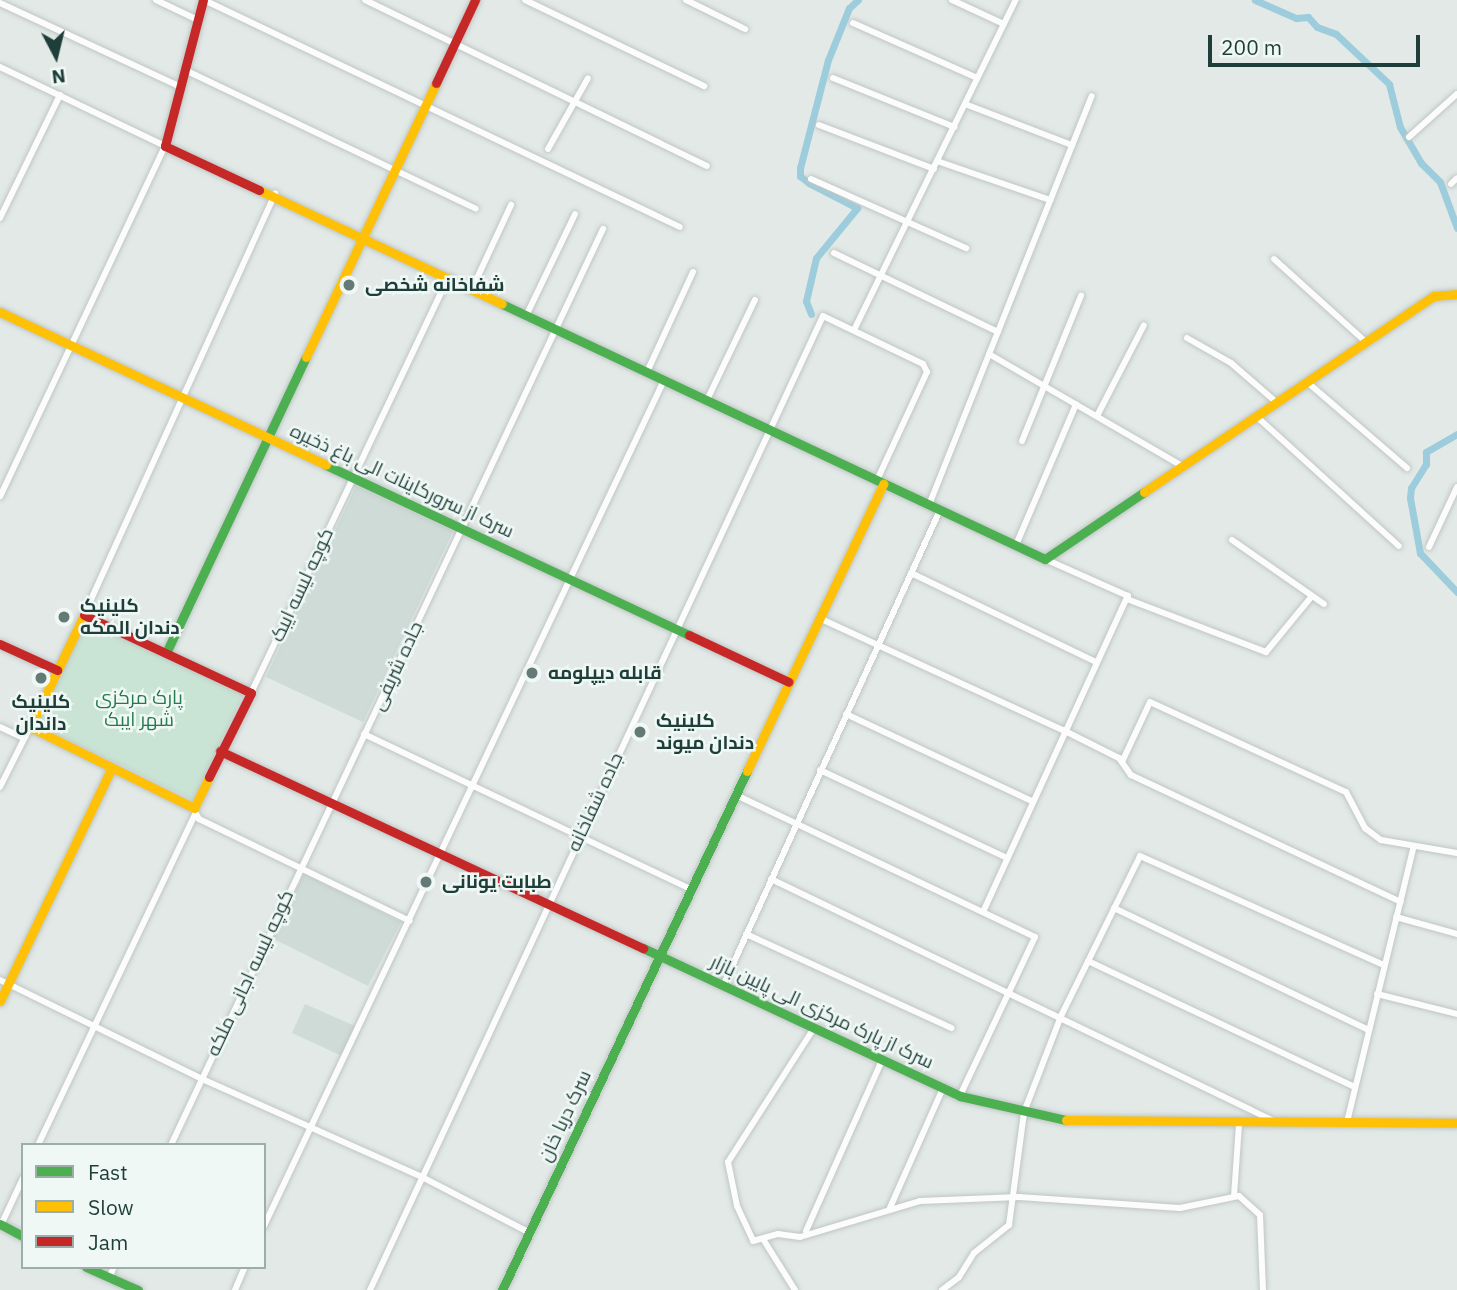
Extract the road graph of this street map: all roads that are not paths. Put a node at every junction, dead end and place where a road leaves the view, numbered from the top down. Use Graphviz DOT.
graph roads {
  1 [pos="156,0"];
  2 [pos="203,0"];
  3 [pos="365,0"];
  4 [pos="475,0"];
  5 [pos="525,0"];
  6 [pos="686,0"];
  7 [pos="952,0"];
  8 [pos="1016,0"];
  9 [pos="0,4"];
  10 [pos="198,20"];
  11 [pos="853,23"];
  12 [pos="1004,24"];
  13 [pos="745,29"];
  14 [pos="454,43"];
  15 [pos="0,67"];
  16 [pos="185,70"];
  17 [pos="588,78"];
  18 [pos="833,78"];
  19 [pos="977,78"];
  20 [pos="704,86"];
  21 [pos="181,87"];
  22 [pos="1457,94"];
  23 [pos="60,95"];
  24 [pos="1092,96"];
  25 [pos="575,103"];
  26 [pos="965,104"];
  27 [pos="423,108"];
  28 [pos="819,125"];
  29 [pos="954,127"];
  30 [pos="1409,136"];
  31 [pos="1072,145"];
  32 [pos="165,146"];
  33 [pos="548,149"];
  34 [pos="937,161"];
  35 [pos="707,166"];
  36 [pos="394,168"];
  37 [pos="934,169"];
  38 [pos="1457,178"];
  39 [pos="811,179"];
  40 [pos="1451,184"];
  41 [pos="275,193"];
  42 [pos="1050,200"];
  43 [pos="511,205"];
  44 [pos="476,209"];
  45 [pos="575,214"];
  46 [pos="0,218"];
  47 [pos="908,222"];
  48 [pos="680,227"];
  49 [pos="603,229"];
  50 [pos="362,235"];
  51 [pos="965,248"];
  52 [pos="834,253"];
  53 [pos="1274,259"];
  54 [pos="693,272"];
  55 [pos="881,276"];
  56 [pos="448,278"];
  57 [pos="472,289"];
  58 [pos="1457,294"];
  59 [pos="1081,296"];
  60 [pos="755,300"];
  61 [pos="0,312"];
  62 [pos="526,316"];
  63 [pos="1144,325"];
  64 [pos="555,330"];
  65 [pos="854,330"];
  66 [pos="998,332"];
  67 [pos="1187,338"];
  68 [pos="1366,342"];
  69 [pos="74,346"];
  70 [pos="989,354"];
  71 [pos="647,372"];
  72 [pos="664,380"];
  73 [pos="1307,382"];
  74 [pos="1045,387"];
  75 [pos="180,396"];
  76 [pos="707,400"];
  77 [pos="1276,402"];
  78 [pos="1076,404"];
  79 [pos="1097,416"];
  80 [pos="1256,416"];
  81 [pos="772,430"];
  82 [pos="267,437"];
  83 [pos="1021,441"];
  84 [pos="1182,466"];
  85 [pos="1407,468"];
  86 [pos="352,477"];
  87 [pos="880,482"];
  88 [pos="1457,487"];
  89 [pos="0,496"];
  90 [pos="929,505"];
  91 [pos="940,510"];
  92 [pos="461,528"];
  93 [pos="1232,540"];
  94 [pos="1016,545"];
  95 [pos="1399,546"];
  96 [pos="1429,547"];
  97 [pos="1045,559"];
  98 [pos="911,573"];
  99 [pos="570,579"];
  100 [pos="1312,596"];
  101 [pos="1127,599"];
  102 [pos="1324,604"];
  103 [pos="84,615"];
  104 [pos="819,618"];
  105 [pos="677,629"];
  106 [pos="0,644"];
  107 [pos="879,645"];
  108 [pos="166,653"];
  109 [pos="1096,662"];
  110 [pos="57,670"];
  111 [pos="789,682"];
  112 [pos="251,693"];
  113 [pos="846,714"];
  114 [pos="0,727"];
  115 [pos="30,727"];
  116 [pos="1063,730"];
  117 [pos="365,734"];
  118 [pos="24,738"];
  119 [pos="220,751"];
  120 [pos="1122,762"];
  121 [pos="112,767"];
  122 [pos="820,770"];
  123 [pos="472,785"];
  124 [pos="0,787"];
  125 [pos="736,795"];
  126 [pos="1032,801"];
  127 [pos="329,802"];
  128 [pos="195,811"];
  129 [pos="796,824"];
  130 [pos="578,837"];
  131 [pos="1414,846"];
  132 [pos="1457,853"];
  133 [pos="442,854"];
  134 [pos="1007,858"];
  135 [pos="300,865"];
  136 [pos="771,879"];
  137 [pos="691,889"];
  138 [pos="1401,902"];
  139 [pos="547,904"];
  140 [pos="1114,908"];
  141 [pos="983,912"];
  142 [pos="1396,917"];
  143 [pos="410,921"];
  144 [pos="746,934"];
  145 [pos="1457,934"];
  146 [pos="659,956"];
  147 [pos="1088,961"];
  148 [pos="1384,965"];
  149 [pos="4,982"];
  150 [pos="723,986"];
  151 [pos="1010,991"];
  152 [pos="1377,994"];
  153 [pos="0,1000"];
  154 [pos="1457,1014"];
  155 [pos="1061,1016"];
  156 [pos="95,1026"];
  157 [pos="814,1028"];
  158 [pos="951,1028"];
  159 [pos="1369,1030"];
  160 [pos="882,1060"];
  161 [pos="202,1079"];
  162 [pos="1355,1087"];
  163 [pos="943,1088"];
  164 [pos="960,1096"];
  165 [pos="1024,1112"];
  166 [pos="1347,1122"];
  167 [pos="1277,1123"];
  168 [pos="1238,1124"];
  169 [pos="1454,1124"];
  170 [pos="310,1126"];
  171 [pos="39,1143"];
  172 [pos="172,1143"];
  173 [pos="422,1177"];
  174 [pos="21,1182"];
  175 [pos="1234,1196"];
  176 [pos="1014,1199"];
  177 [pos="889,1210"];
  178 [pos="266,1222"];
  179 [pos="0,1224"];
  180 [pos="806,1231"];
  181 [pos="530,1233"];
  182 [pos="21,1235"];
  183 [pos="763,1239"];
  184 [pos="90,1269"];
  185 [pos="113,1269"];
  186 [pos="244,1269"];
  187 [pos="109,1278"];
  188 [pos="138,1290"];
  189 [pos="235,1290"];
  190 [pos="370,1290"];
  191 [pos="502,1290"];
  192 [pos="795,1290"];
  193 [pos="942,1290"];
  194 [pos="1263,1290"];
  1 -- 10 [label="street"];
  2 -- 10 [label="street"];
  2 -- 27 [label="street"];
  3 -- 14 [label="street"];
  4 -- 14 [label="street"];
  5 -- 20 [label="street"];
  6 -- 13 [label="street"];
  7 -- 12 [label="street"];
  8 -- 12 [label="street"];
  9 -- 21 [label="street"];
  10 -- 16 [label="street"];
  11 -- 19 [label="street"];
  12 -- 19 [label="street"];
  14 -- 25 [label="street"];
  14 -- 27 [label="street"];
  15 -- 23 [label="street"];
  16 -- 21 [label="street"];
  16 -- 36 [label="street"];
  17 -- 25 [label="street"];
  18 -- 29 [label="street"];
  19 -- 26 [label="street"];
  21 -- 32 [label="street"];
  22 -- 30 [label="street"];
  23 -- 32 [label="street"];
  23 -- 46 [label="street"];
  24 -- 31 [label="street"];
  25 -- 33 [label="street"];
  25 -- 35 [label="street"];
  26 -- 29 [label="street"];
  26 -- 31 [label="street"];
  27 -- 36 [label="street"];
  27 -- 48 [label="street"];
  28 -- 37 [label="street"];
  29 -- 34 [label="street"];
  31 -- 42 [label="street"];
  32 -- 41 [label="street"];
  32 -- 69 [label="street"];
  34 -- 37 [label="street"];
  34 -- 42 [label="street"];
  36 -- 44 [label="street"];
  36 -- 50 [label="street"];
  37 -- 47 [label="street"];
  38 -- 40 [label="street"];
  39 -- 47 [label="street"];
  41 -- 50 [label="street"];
  41 -- 75 [label="street"];
  42 -- 66 [label="street"];
  43 -- 57 [label="street"];
  45 -- 62 [label="street"];
  47 -- 51 [label="street"];
  47 -- 55 [label="street"];
  49 -- 64 [label="street, جاده شریفی"];
  50 -- 56 [label="street"];
  50 -- 82 [label="street"];
  52 -- 55 [label="street"];
  53 -- 68 [label="street"];
  54 -- 71 [label="street"];
  55 -- 65 [label="street"];
  55 -- 66 [label="street"];
  56 -- 57 [label="street"];
  56 -- 86 [label="street, کوچه لیسه ایبک"];
  57 -- 62 [label="street"];
  58 -- 68 [label="street"];
  59 -- 74 [label="street"];
  60 -- 76 [label="street"];
  61 -- 69 [label="street, سرک از سرورکاینات الی باغ ذخیره"];
  62 -- 64 [label="street"];
  63 -- 79 [label="street"];
  64 -- 71 [label="street"];
  64 -- 92 [label="street, جاده شریفی"];
  65 -- 81 [label="street, جاده شفاخانه"];
  65 -- 87 [label="street"];
  66 -- 70 [label="street"];
  67 -- 77 [label="street"];
  68 -- 73 [label="street"];
  69 -- 75 [label="street, سرک از سرورکاینات الی باغ ذخیره"];
  69 -- 89 [label="street"];
  70 -- 74 [label="street"];
  70 -- 90 [label="street"];
  71 -- 72 [label="street"];
  72 -- 76 [label="street"];
  72 -- 99 [label="street"];
  73 -- 77 [label="street"];
  73 -- 85 [label="street"];
  74 -- 78 [label="street"];
  74 -- 83 [label="street"];
  75 -- 82 [label="street, سرک از سرورکاینات الی باغ ذخیره"];
  75 -- 103 [label="street"];
  76 -- 81 [label="street"];
  77 -- 80 [label="street"];
  78 -- 79 [label="street"];
  78 -- 94 [label="street"];
  79 -- 84 [label="street"];
  80 -- 84 [label="street"];
  80 -- 95 [label="street"];
  81 -- 87 [label="street"];
  81 -- 105 [label="street, جاده شفاخانه"];
  82 -- 86 [label="street, سرک از سرورکاینات الی باغ ذخیره"];
  82 -- 108 [label="street"];
  84 -- 97 [label="street"];
  86 -- 92 [label="street, سرک از سرورکاینات الی باغ ذخیره"];
  86 -- 112 [label="street, کوچه لیسه ایبک"];
  87 -- 90 [label="street"];
  87 -- 104 [label="street, سرک دریا خان"];
  88 -- 96 [label="street"];
  90 -- 91 [label="street"];
  91 -- 94 [label="street"];
  91 -- 98 [label="street"];
  92 -- 99 [label="street, سرک از سرورکاینات الی باغ ذخیره"];
  92 -- 117 [label="street, جاده شریفی"];
  93 -- 100 [label="street"];
  94 -- 97 [label="street"];
  97 -- 101 [label="street"];
  98 -- 107 [label="street"];
  98 -- 109 [label="street"];
  99 -- 105 [label="street, سرک از سرورکاینات الی باغ ذخیره"];
  99 -- 123 [label="street"];
  100 -- 101 [label="street"];
  100 -- 102 [label="street"];
  101 -- 109 [label="street"];
  103 -- 108 [label="street"];
  103 -- 110 [label="street"];
  104 -- 107 [label="street"];
  104 -- 111 [label="street, سرک دریا خان"];
  105 -- 111 [label="street, سرک از سرورکاینات الی باغ ذخیره"];
  105 -- 130 [label="street, جاده شفاخانه"];
  106 -- 110 [label="street"];
  107 -- 113 [label="street"];
  107 -- 116 [label="street"];
  108 -- 112 [label="street"];
  109 -- 116 [label="street"];
  110 -- 115 [label="street"];
  111 -- 125 [label="street, سرک دریا خان"];
  112 -- 119 [label="street"];
  113 -- 122 [label="street"];
  113 -- 126 [label="street"];
  114 -- 118 [label="street"];
  115 -- 118 [label="street"];
  115 -- 121 [label="street"];
  116 -- 120 [label="street"];
  116 -- 126 [label="street"];
  117 -- 123 [label="street"];
  117 -- 127 [label="street, جاده شریفی"];
  118 -- 124 [label="street"];
  119 -- 127 [label="street, سرک از پارک مرکزی الی پایین بازار"];
  119 -- 128 [label="street"];
  120 -- 131 [label="street"];
  120 -- 138 [label="street"];
  121 -- 128 [label="street"];
  121 -- 149 [label="street"];
  122 -- 129 [label="street"];
  122 -- 134 [label="street"];
  123 -- 130 [label="street"];
  123 -- 133 [label="street"];
  125 -- 129 [label="street"];
  125 -- 137 [label="street, سرک دریا خان"];
  126 -- 134 [label="street"];
  127 -- 133 [label="street, سرک از پارک مرکزی الی پایین بازار"];
  127 -- 135 [label="street, کوچه لیسه اجانی ملکه"];
  128 -- 135 [label="street"];
  128 -- 156 [label="street"];
  129 -- 136 [label="street"];
  129 -- 141 [label="street"];
  130 -- 137 [label="street"];
  130 -- 139 [label="street, جاده شفاخانه"];
  131 -- 132 [label="street"];
  131 -- 138 [label="street"];
  133 -- 139 [label="street, سرک از پارک مرکزی الی پایین بازار"];
  133 -- 143 [label="street"];
  134 -- 141 [label="street"];
  135 -- 143 [label="street"];
  135 -- 161 [label="street, کوچه لیسه اجانی ملکه"];
  136 -- 144 [label="street"];
  136 -- 151 [label="street"];
  137 -- 146 [label="street, سرک دریا خان"];
  138 -- 142 [label="street"];
  139 -- 146 [label="street, سرک از پارک مرکزی الی پایین بازار"];
  139 -- 173 [label="street, جاده شفاخانه"];
  140 -- 147 [label="street"];
  140 -- 148 [label="street"];
  140 -- 159 [label="street"];
  141 -- 151 [label="street"];
  142 -- 145 [label="street"];
  142 -- 148 [label="street"];
  143 -- 170 [label="street"];
  144 -- 150 [label="street"];
  144 -- 158 [label="street"];
  146 -- 150 [label="street, سرک از پارک مرکزی الی پایین بازار"];
  146 -- 181 [label="street, سرک دریا خان"];
  147 -- 155 [label="street"];
  147 -- 162 [label="street"];
  148 -- 152 [label="street"];
  149 -- 153 [label="street"];
  149 -- 156 [label="street"];
  150 -- 157 [label="street, سرک از پارک مرکزی الی پایین بازار"];
  151 -- 155 [label="street"];
  151 -- 164 [label="street"];
  152 -- 154 [label="street"];
  152 -- 159 [label="street"];
  155 -- 165 [label="street"];
  155 -- 167 [label="street"];
  156 -- 161 [label="street"];
  156 -- 171 [label="street"];
  157 -- 160 [label="street, سرک از پارک مرکزی الی پایین بازار"];
  157 -- 183 [label="street"];
  159 -- 162 [label="street"];
  160 -- 163 [label="street, سرک از پارک مرکزی الی پایین بازار"];
  160 -- 180 [label="street"];
  161 -- 170 [label="street"];
  161 -- 172 [label="street, کوچه لیسه اجانی ملکه"];
  162 -- 166 [label="street"];
  163 -- 164 [label="street, سرک از پارک مرکزی الی پایین بازار"];
  163 -- 177 [label="street"];
  164 -- 165 [label="street, سرک از پارک مرکزی الی پایین بازار"];
  165 -- 168 [label="street, سرک از پارک مرکزی الی پایین بازار"];
  165 -- 176 [label="street"];
  166 -- 167 [label="street, سرک از پارک مرکزی الی پایین بازار"];
  166 -- 169 [label="street, سرک از پارک مرکزی الی پایین بازار"];
  167 -- 168 [label="street, سرک از پارک مرکزی الی پایین بازار"];
  168 -- 175 [label="street"];
  170 -- 173 [label="street"];
  170 -- 178 [label="street"];
  173 -- 181 [label="street"];
  173 -- 190 [label="street, جاده شفاخانه"];
  174 -- 179 [label="street"];
  175 -- 176 [label="street"];
  175 -- 194 [label="street"];
  176 -- 177 [label="street"];
  176 -- 193 [label="street"];
  177 -- 180 [label="street"];
  179 -- 182 [label="street"];
  180 -- 183 [label="street"];
  181 -- 191 [label="street, سرک دریا خان"];
  183 -- 192 [label="street"];
  184 -- 187 [label="street"];
  185 -- 187 [label="street"];
  186 -- 189 [label="street"];
  187 -- 188 [label="street"];
}
